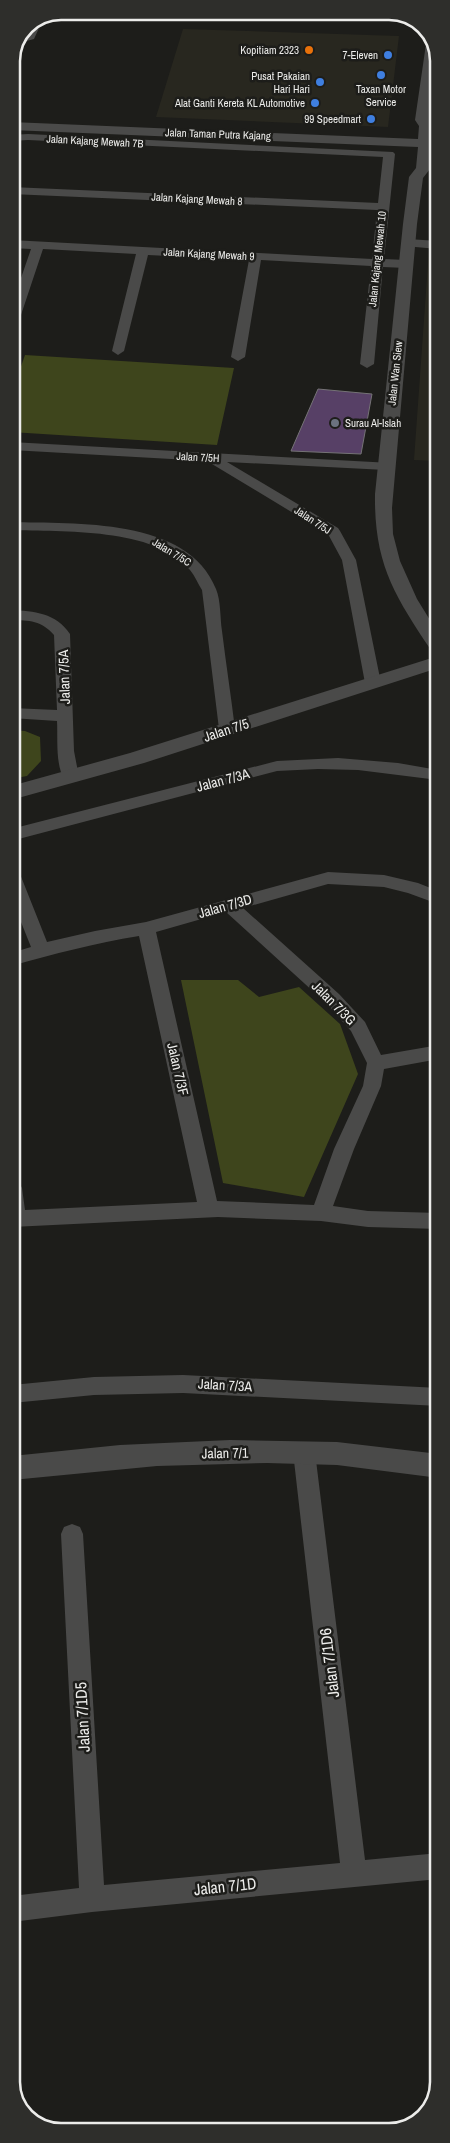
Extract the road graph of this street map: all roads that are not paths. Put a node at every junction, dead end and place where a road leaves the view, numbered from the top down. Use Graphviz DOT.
graph roads {
  1 [pos="430,105"];
  2 [pos="20,126"];
  3 [pos="406,130"];
  4 [pos="20,137"];
  5 [pos="366,140"];
  6 [pos="419,143"];
  7 [pos="389,154"];
  8 [pos="405,159"];
  9 [pos="20,190"];
  10 [pos="383,207"];
  11 [pos="408,243"];
  12 [pos="20,244"];
  13 [pos="430,244"];
  14 [pos="38,245"];
  15 [pos="143,251"];
  16 [pos="256,256"];
  17 [pos="377,262"];
  18 [pos="406,264"];
  19 [pos="20,300"];
  20 [pos="118,351"];
  21 [pos="238,357"];
  22 [pos="367,364"];
  23 [pos="20,447"];
  24 [pos="209,458"];
  25 [pos="386,466"];
  26 [pos="20,526"];
  27 [pos="20,615"];
  28 [pos="430,633"];
  29 [pos="430,665"];
  30 [pos="373,683"];
  31 [pos="20,714"];
  32 [pos="65,716"];
  33 [pos="227,729"];
  34 [pos="430,774"];
  35 [pos="71,778"];
  36 [pos="20,791"];
  37 [pos="20,833"];
  38 [pos="20,895"];
  39 [pos="430,895"];
  40 [pos="229,905"];
  41 [pos="146,928"];
  42 [pos="41,950"];
  43 [pos="20,957"];
  44 [pos="430,1053"];
  45 [pos="376,1063"];
  46 [pos="209,1210"];
  47 [pos="321,1213"];
  48 [pos="20,1218"];
  49 [pos="430,1221"];
  50 [pos="20,1393"];
  51 [pos="430,1397"];
  52 [pos="304,1452"];
  53 [pos="430,1465"];
  54 [pos="20,1467"];
  55 [pos="72,1534"];
  56 [pos="430,1867"];
  57 [pos="354,1873"];
  58 [pos="92,1899"];
  59 [pos="20,1908"];
  1 -- 6 [label="street, Jalan Wan Siew"];
  2 -- 5 [label="street, Jalan Taman Putra Kajang"];
  3 -- 5 [label="street"];
  4 -- 7 [label="street, Jalan Kajang Mewah 7B"];
  5 -- 6 [label="street, Jalan Taman Putra Kajang"];
  5 -- 8 [label="street"];
  6 -- 11 [label="street, Jalan Wan Siew"];
  7 -- 10 [label="street, Jalan Kajang Mewah 10"];
  9 -- 10 [label="street, Jalan Kajang Mewah 8"];
  10 -- 17 [label="street, Jalan Kajang Mewah 10"];
  11 -- 13 [label="street"];
  11 -- 18 [label="street, Jalan Wan Siew"];
  12 -- 14 [label="street, Jalan Kajang Mewah 9"];
  14 -- 15 [label="street, Jalan Kajang Mewah 9"];
  14 -- 19 [label="street"];
  15 -- 16 [label="street, Jalan Kajang Mewah 9"];
  15 -- 20 [label="street"];
  16 -- 17 [label="street, Jalan Kajang Mewah 9"];
  16 -- 21 [label="street"];
  17 -- 18 [label="street, Jalan Kajang Mewah 9"];
  17 -- 22 [label="street, Jalan Kajang Mewah 10"];
  18 -- 25 [label="street, Jalan Wan Siew"];
  23 -- 24 [label="street, Jalan 7/5H"];
  24 -- 25 [label="street, Jalan 7/5H"];
  24 -- 30 [label="street, Jalan 7/5J"];
  25 -- 28 [label="street, Jalan Wan Siew"];
  26 -- 33 [label="street, Jalan 7/5C"];
  27 -- 32 [label="street, Jalan 7/5A"];
  29 -- 30 [label="street, Jalan 7/5"];
  30 -- 33 [label="street, Jalan 7/5"];
  31 -- 32 [label="street"];
  32 -- 35 [label="street, Jalan 7/5A"];
  33 -- 35 [label="street, Jalan 7/5"];
  34 -- 37 [label="street, Jalan 7/3A"];
  35 -- 36 [label="street, Jalan 7/5"];
  38 -- 42 [label="street"];
  39 -- 40 [label="street, Jalan 7/3D"];
  40 -- 41 [label="street, Jalan 7/3D"];
  40 -- 45 [label="street, Jalan 7/3G"];
  41 -- 42 [label="street, Jalan 7/3D"];
  41 -- 46 [label="street, Jalan 7/3F"];
  42 -- 43 [label="street, Jalan 7/3D"];
  44 -- 45 [label="street"];
  45 -- 47 [label="street"];
  46 -- 47 [label="street"];
  46 -- 48 [label="street"];
  47 -- 49 [label="street"];
  50 -- 51 [label="street, Jalan 7/3A"];
  52 -- 53 [label="street, Jalan 7/1"];
  52 -- 54 [label="street, Jalan 7/1"];
  52 -- 57 [label="street, Jalan 7/1D6"];
  55 -- 58 [label="street, Jalan 7/1D5"];
  56 -- 57 [label="street, Jalan 7/1D"];
  57 -- 58 [label="street, Jalan 7/1D"];
  58 -- 59 [label="street, Jalan 7/1D"];
}
